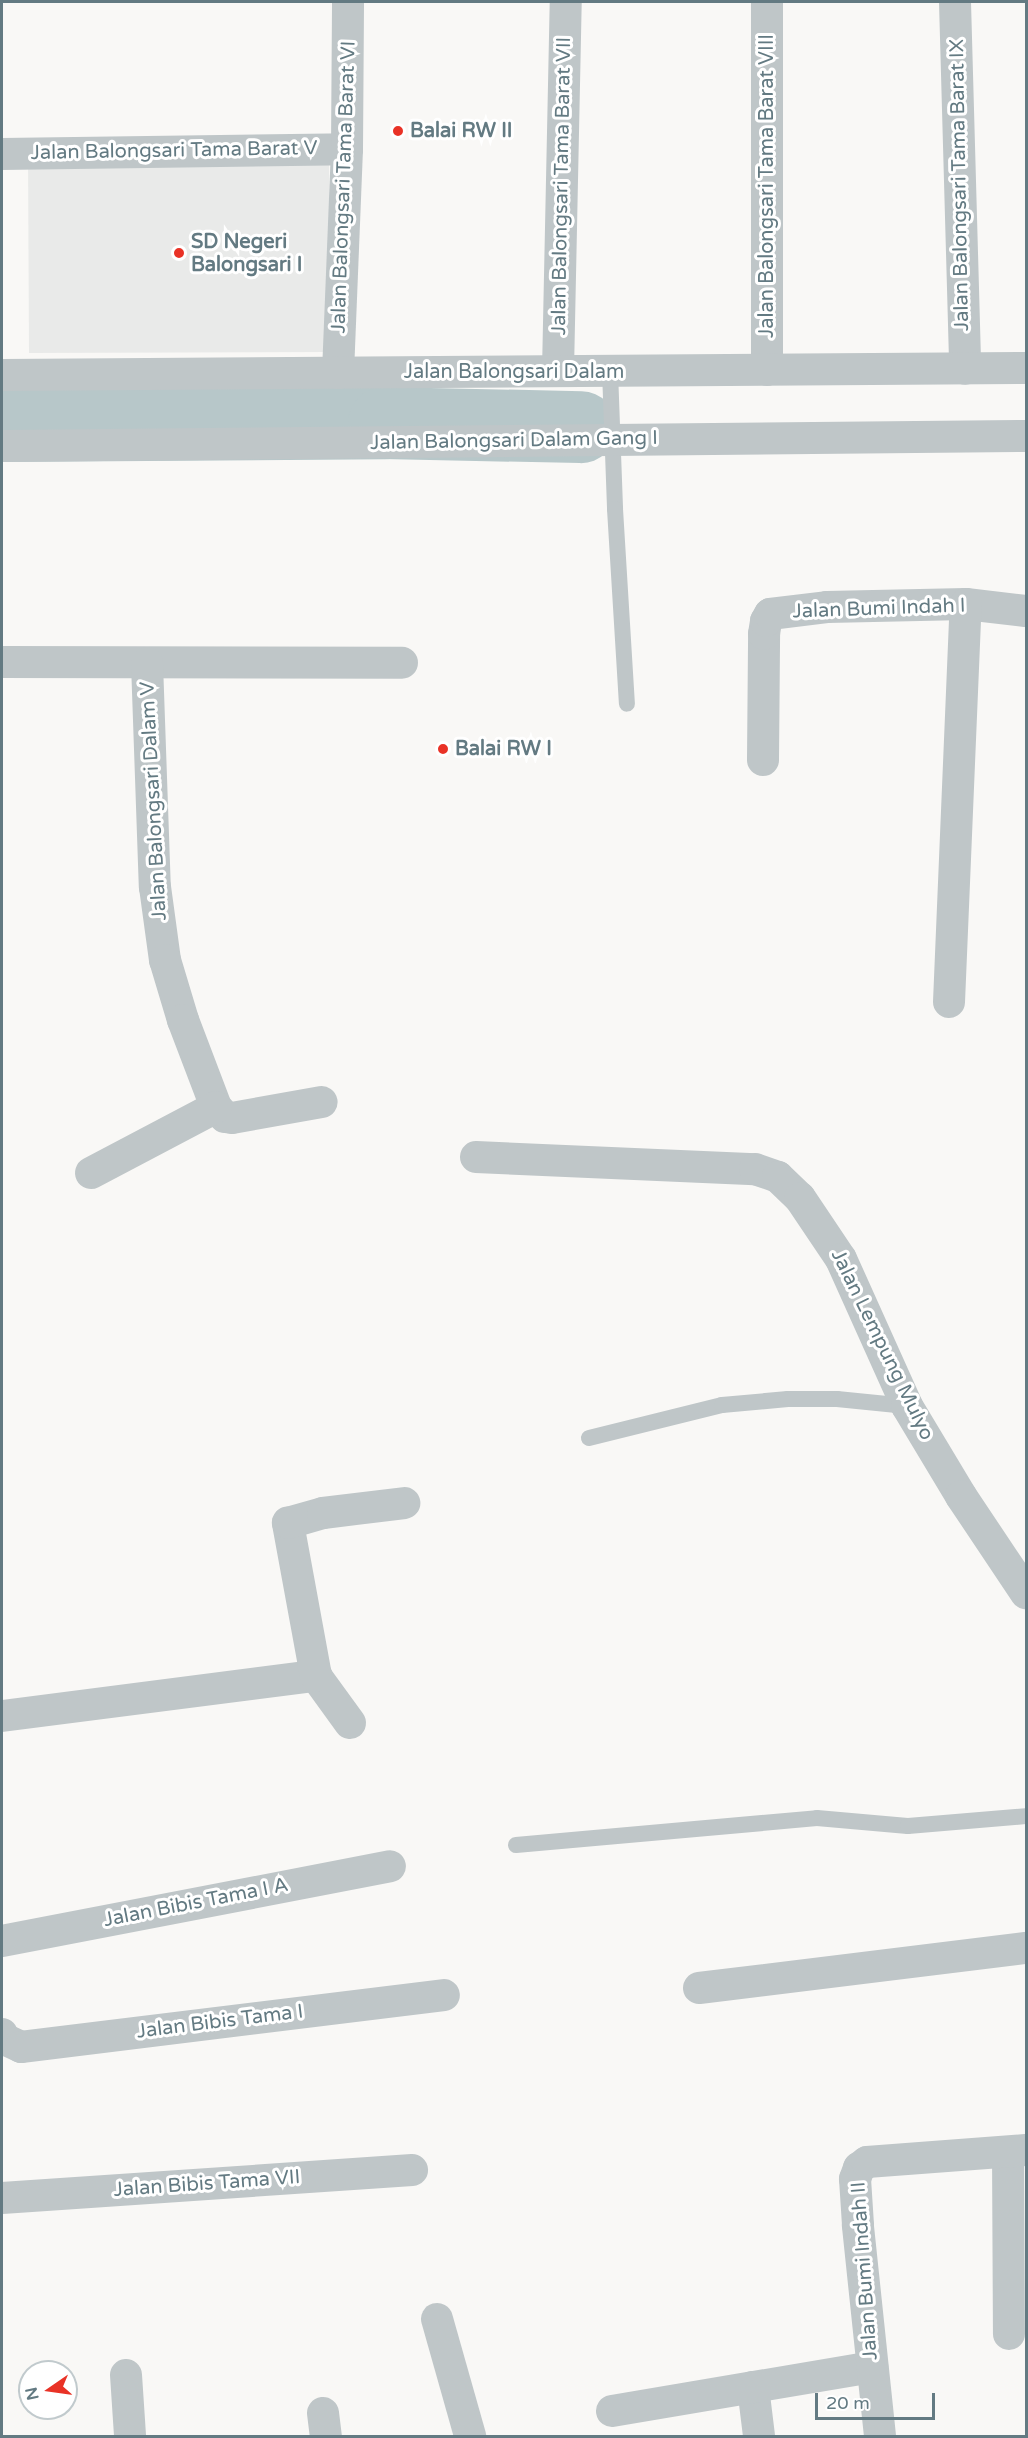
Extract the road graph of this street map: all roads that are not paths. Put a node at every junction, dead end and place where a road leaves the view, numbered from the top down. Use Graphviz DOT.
graph roads {
  1 [pos="348,2"];
  2 [pos="566,2"];
  3 [pos="767,2"];
  4 [pos="955,2"];
  5 [pos="347,148"];
  6 [pos="2,154"];
  7 [pos="1026,368"];
  8 [pos="965,369"];
  9 [pos="767,370"];
  10 [pos="558,371"];
  11 [pos="338,373"];
  12 [pos="2,375"];
  13 [pos="610,379"];
  14 [pos="612,435"];
  15 [pos="1026,436"];
  16 [pos="2,446"];
  17 [pos="966,604"];
  18 [pos="1026,611"];
  19 [pos="2,662"];
  20 [pos="147,663"];
  21 [pos="402,663"];
  22 [pos="627,704"];
  23 [pos="763,760"];
  24 [pos="949,1002"];
  25 [pos="322,1102"];
  26 [pos="216,1107"];
  27 [pos="476,1157"];
  28 [pos="91,1173"];
  29 [pos="908,1406"];
  30 [pos="589,1438"];
  31 [pos="404,1503"];
  32 [pos="1026,1593"];
  33 [pos="316,1676"];
  34 [pos="2,1716"];
  35 [pos="350,1723"];
  36 [pos="1026,1816"];
  37 [pos="516,1845"];
  38 [pos="390,1866"];
  39 [pos="2,1941"];
  40 [pos="1026,1948"];
  41 [pos="699,1988"];
  42 [pos="444,1995"];
  43 [pos="2,2034"];
  44 [pos="1017,2151"];
  45 [pos="412,2170"];
  46 [pos="2,2198"];
  47 [pos="437,2319"];
  48 [pos="1009,2334"];
  49 [pos="872,2367"];
  50 [pos="126,2375"];
  51 [pos="753,2387"];
  52 [pos="612,2410"];
  53 [pos="130,2436"];
  54 [pos="470,2436"];
  55 [pos="759,2436"];
  56 [pos="879,2436"];
  1 -- 5 [label="street, Jalan Balongsari Tama Barat VI"];
  2 -- 10 [label="street, Jalan Balongsari Tama Barat VII"];
  3 -- 9 [label="street, Jalan Balongsari Tama Barat VIII"];
  4 -- 8 [label="street, Jalan Balongsari Tama Barat IX"];
  5 -- 6 [label="street, Jalan Balongsari Tama Barat V"];
  5 -- 11 [label="street, Jalan Balongsari Tama Barat VI"];
  7 -- 8 [label="street, Jalan Balongsari Dalam"];
  8 -- 9 [label="street, Jalan Balongsari Dalam"];
  9 -- 13 [label="street, Jalan Balongsari Dalam"];
  10 -- 11 [label="street, Jalan Balongsari Dalam"];
  10 -- 13 [label="street, Jalan Balongsari Dalam"];
  11 -- 12 [label="street, Jalan Balongsari Dalam"];
  13 -- 14 [label="lane"];
  14 -- 15 [label="street, Jalan Balongsari Dalam Gang I"];
  14 -- 16 [label="street, Jalan Balongsari Dalam Gang I"];
  14 -- 22 [label="lane"];
  17 -- 18 [label="street, Jalan Bumi Indah I"];
  17 -- 23 [label="street, Jalan Bumi Indah I"];
  17 -- 24 [label="street"];
  19 -- 20 [label="street"];
  20 -- 21 [label="street"];
  20 -- 26 [label="street, Jalan Balongsari Dalam V"];
  25 -- 26 [label="street"];
  26 -- 28 [label="street"];
  27 -- 29 [label="street, Jalan Lempung Mulyo"];
  29 -- 30 [label="lane"];
  29 -- 32 [label="street, Jalan Lempung Mulyo"];
  31 -- 33 [label="street"];
  33 -- 34 [label="street"];
  33 -- 35 [label="street"];
  36 -- 37 [label="lane"];
  38 -- 39 [label="street, Jalan Bibis Tama I A"];
  40 -- 41 [label="street"];
  42 -- 43 [label="street, Jalan Bibis Tama I"];
  44 -- 48 [label="street"];
  44 -- 49 [label="street, Jalan Bumi Indah II"];
  45 -- 46 [label="street, Jalan Bibis Tama VII"];
  47 -- 54 [label="street"];
  49 -- 51 [label="street"];
  49 -- 56 [label="street, Jalan Bumi Indah II"];
  50 -- 53 [label="street"];
  51 -- 52 [label="street"];
  51 -- 55 [label="street"];
}
